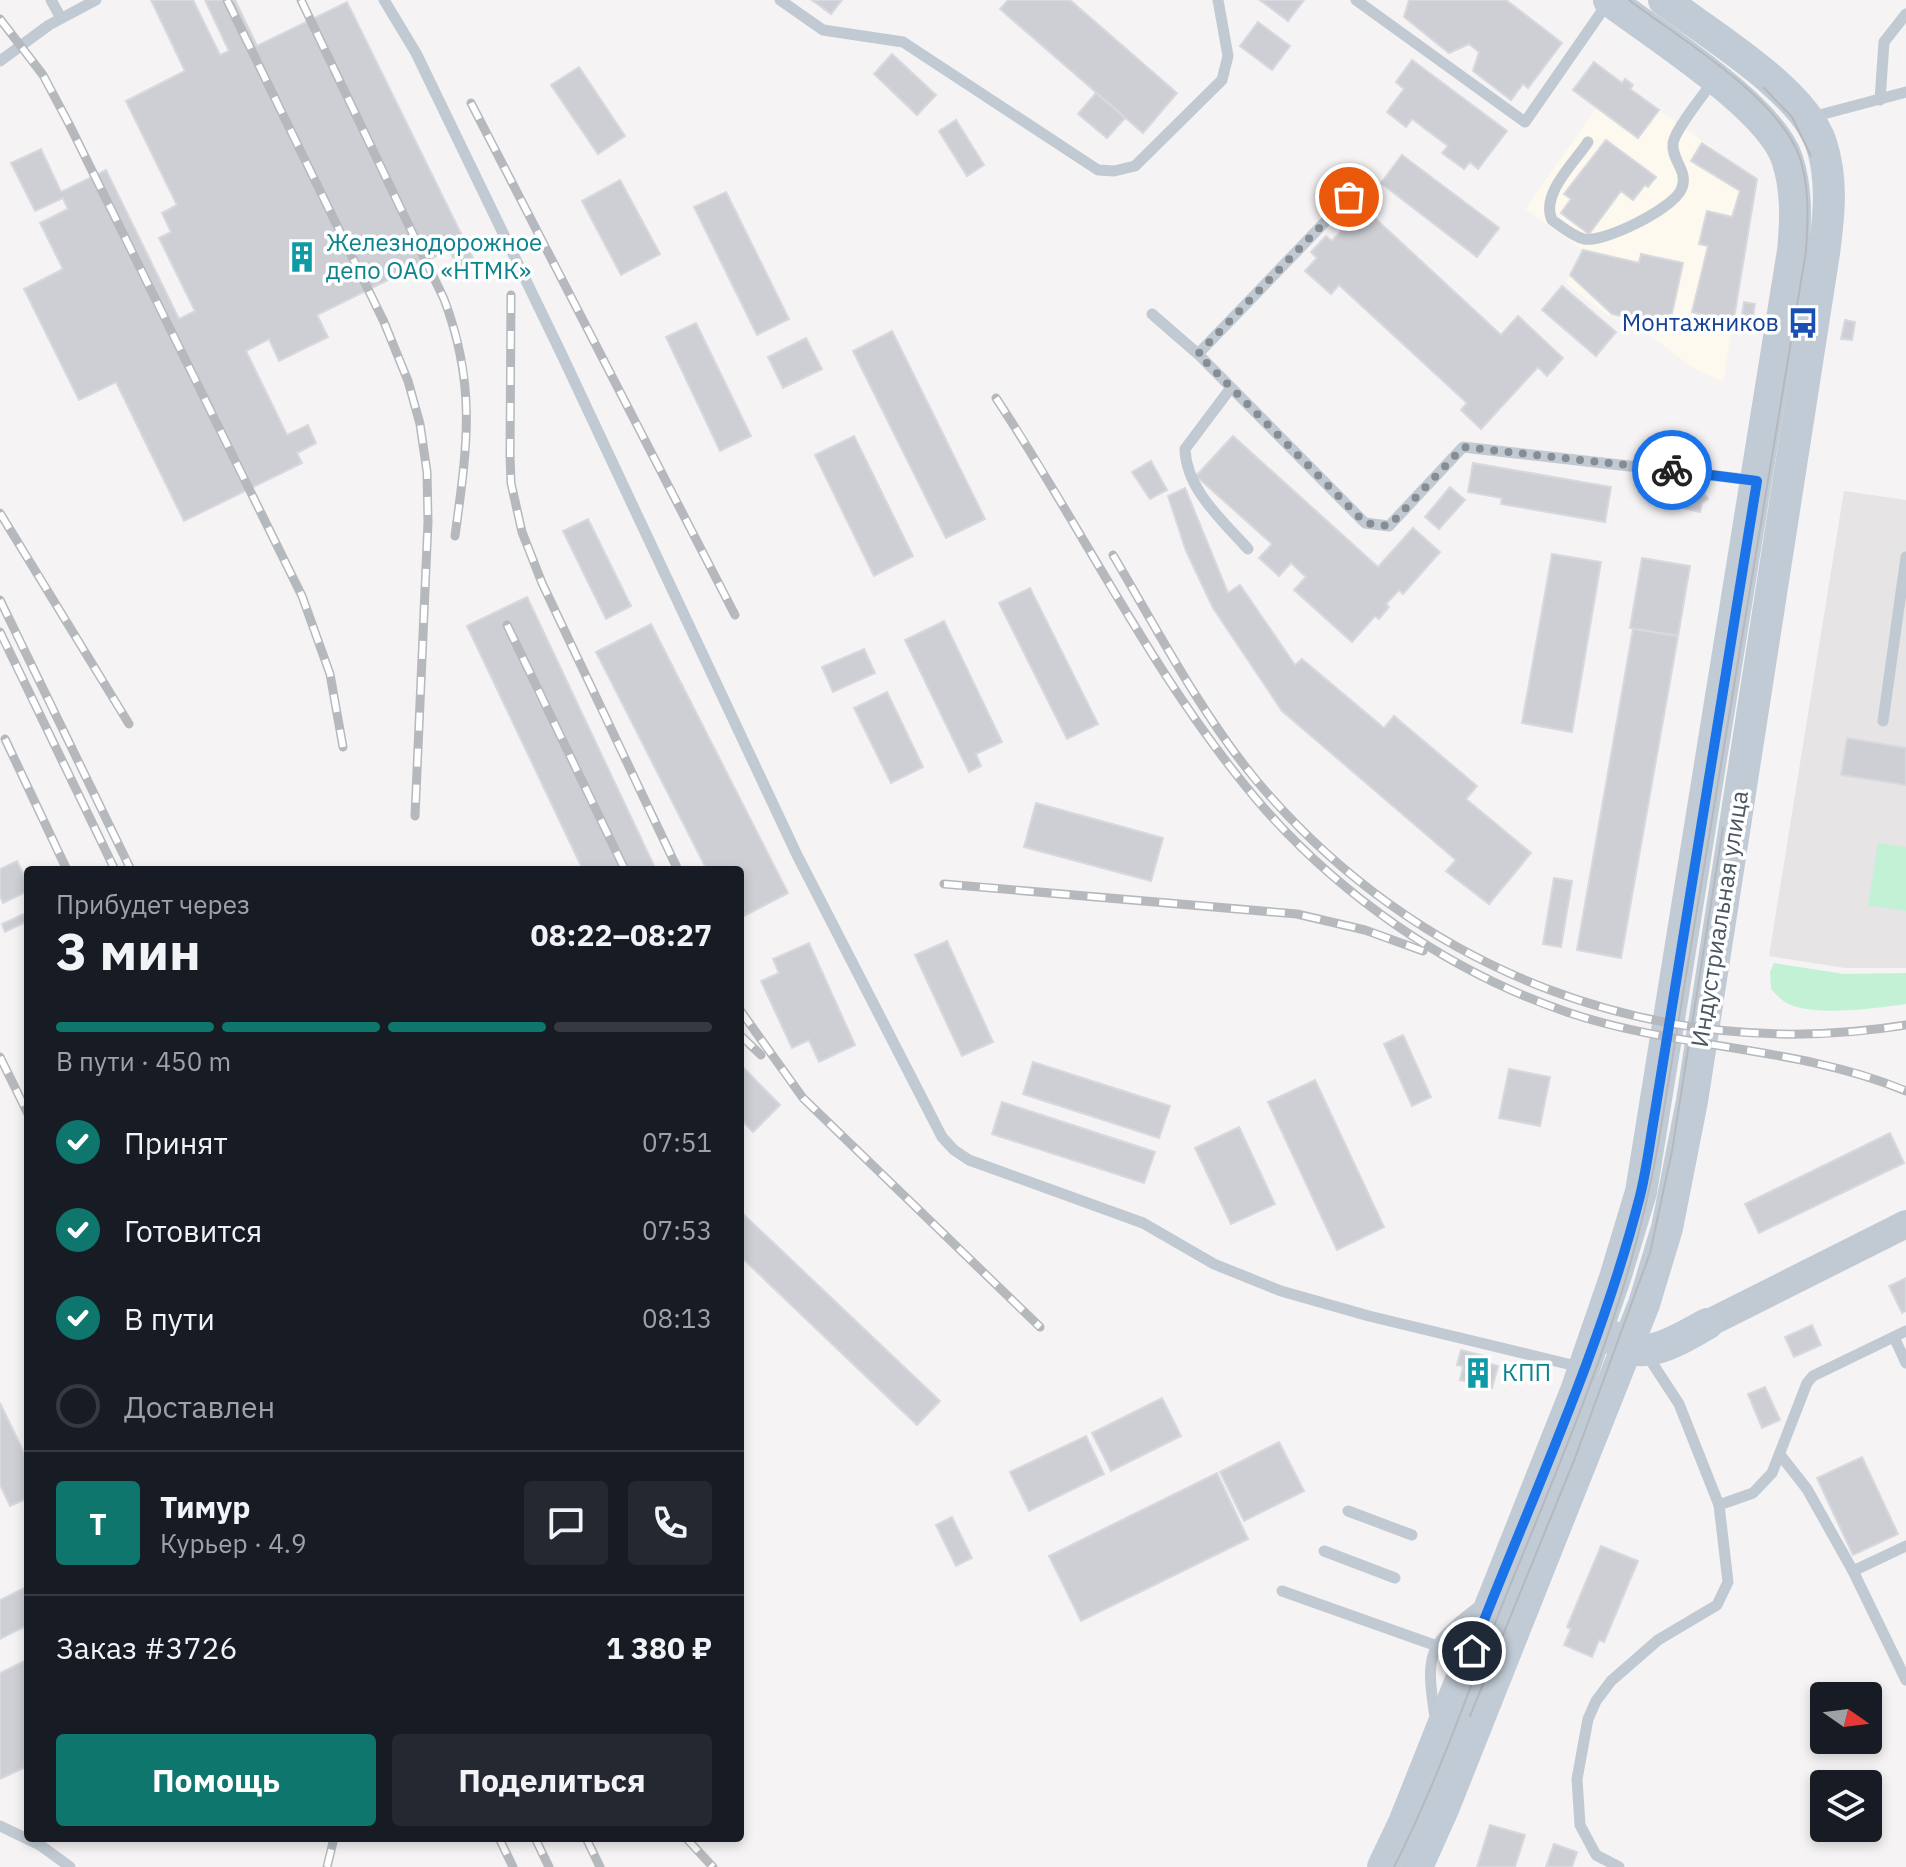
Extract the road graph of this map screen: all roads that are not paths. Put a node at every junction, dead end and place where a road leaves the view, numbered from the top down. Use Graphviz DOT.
graph roads {
  1 [pos="51,0"];
  2 [pos="96,0"];
  3 [pos="384,0"];
  4 [pos="780,0"];
  5 [pos="1218,0"];
  6 [pos="1356,0"];
  7 [pos="1609,0"];
  8 [pos="1664,0"];
  9 [pos="1906,14"];
  10 [pos="61,18"];
  11 [pos="0,61"];
  12 [pos="1714,80"];
  13 [pos="1906,92"];
  14 [pos="1880,100"];
  15 [pos="1807,118"];
  16 [pos="1588,142"];
  17 [pos="1349,197"];
  18 [pos="1152,314"];
  19 [pos="1198,354"];
  20 [pos="1230,389"];
  21 [pos="1757,481"];
  22 [pos="1248,549"];
  23 [pos="1906,557"];
  24 [pos="1883,721"];
  25 [pos="1906,1224"];
  26 [pos="1615,1278"];
  27 [pos="1644,1304"];
  28 [pos="1707,1324"];
  29 [pos="1906,1331"];
  30 [pos="1894,1337"];
  31 [pos="1636,1350"];
  32 [pos="1906,1363"];
  33 [pos="1584,1368"];
  34 [pos="1781,1456"];
  35 [pos="1719,1505"];
  36 [pos="1348,1511"];
  37 [pos="1412,1535"];
  38 [pos="1906,1546"];
  39 [pos="1324,1551"];
  40 [pos="1853,1571"];
  41 [pos="1395,1578"];
  42 [pos="1282,1591"];
  43 [pos="1494,1595"];
  44 [pos="1437,1646"];
  45 [pos="1906,1680"];
  46 [pos="1438,1736"];
  47 [pos="0,1826"];
  48 [pos="24,1837"];
  49 [pos="34,1842"];
  50 [pos="70,1867"];
  51 [pos="1383,1867"];
  52 [pos="1417,1867"];
  53 [pos="1619,1867"];
  1 -- 10 [label="lane"];
  2 -- 10 [label="lane"];
  3 -- 33 [label="lane"];
  4 -- 5 [label="lane"];
  6 -- 7 [label="lane"];
  7 -- 12 [label="main road, Индустриальная улица"];
  8 -- 15 [label="main road, Индустриальная улица"];
  9 -- 14 [label="lane"];
  10 -- 11 [label="lane"];
  12 -- 16 [label="lane"];
  12 -- 21 [label="main road, Индустриальная улица"];
  13 -- 14 [label="lane"];
  14 -- 15 [label="lane"];
  15 -- 27 [label="main road, Индустриальная улица"];
  17 -- 19 [label="lane"];
  18 -- 19 [label="lane"];
  19 -- 20 [label="lane"];
  20 -- 21 [label="lane"];
  20 -- 22 [label="lane"];
  21 -- 26 [label="main road, Индустриальная улица"];
  23 -- 24 [label="lane"];
  25 -- 28 [label="street"];
  26 -- 31 [label="main road"];
  26 -- 33 [label="main road, Индустриальная улица"];
  27 -- 28 [label="main road"];
  27 -- 31 [label="main road, Индустриальная улица"];
  28 -- 31 [label="main road"];
  29 -- 30 [label="lane"];
  30 -- 32 [label="lane"];
  30 -- 34 [label="lane"];
  31 -- 35 [label="lane"];
  31 -- 52 [label="main road, Индустриальная улица"];
  33 -- 43 [label="main road, Индустриальная улица"];
  34 -- 35 [label="lane"];
  34 -- 40 [label="lane"];
  35 -- 53 [label="lane"];
  36 -- 37 [label="lane"];
  38 -- 40 [label="lane"];
  39 -- 41 [label="lane"];
  40 -- 45 [label="lane"];
  42 -- 44 [label="lane"];
  43 -- 44 [label="lane"];
  43 -- 46 [label="main road, Индустриальная улица"];
  44 -- 46 [label="lane"];
  46 -- 51 [label="main road, Индустриальная улица"];
  47 -- 48 [label="lane"];
  49 -- 50 [label="lane"];
}
